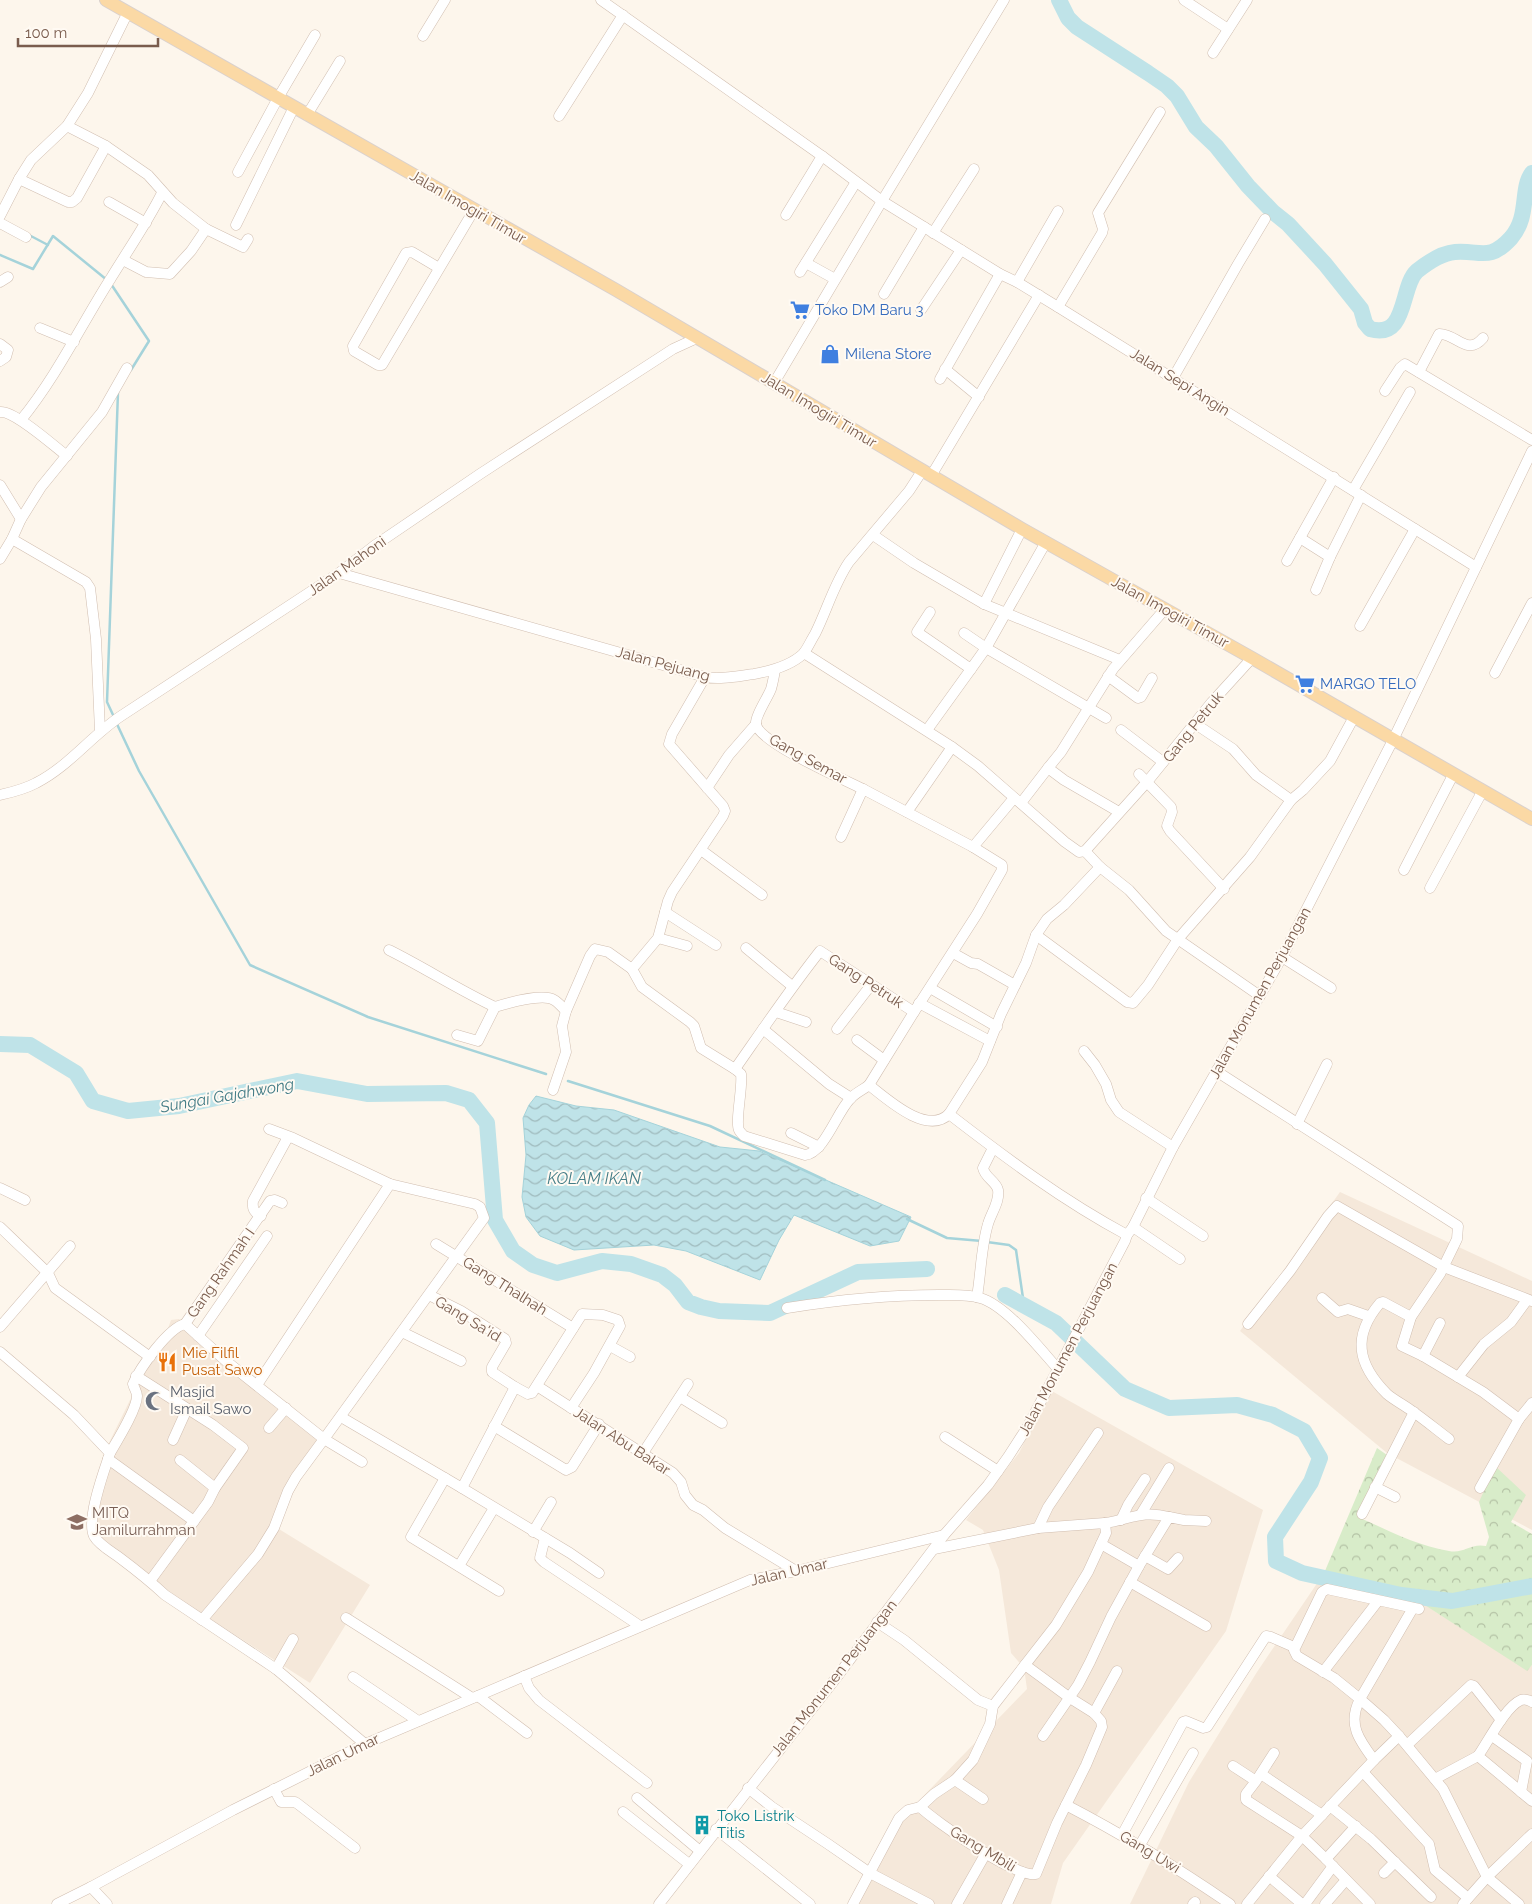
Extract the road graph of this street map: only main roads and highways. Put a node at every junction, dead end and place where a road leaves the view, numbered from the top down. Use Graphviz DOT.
graph roads {
  1 [pos="106,0"];
  2 [pos="1532,819"];
  1 -- 2 [label="main road, Jalan Imogiri Timur"];
}
